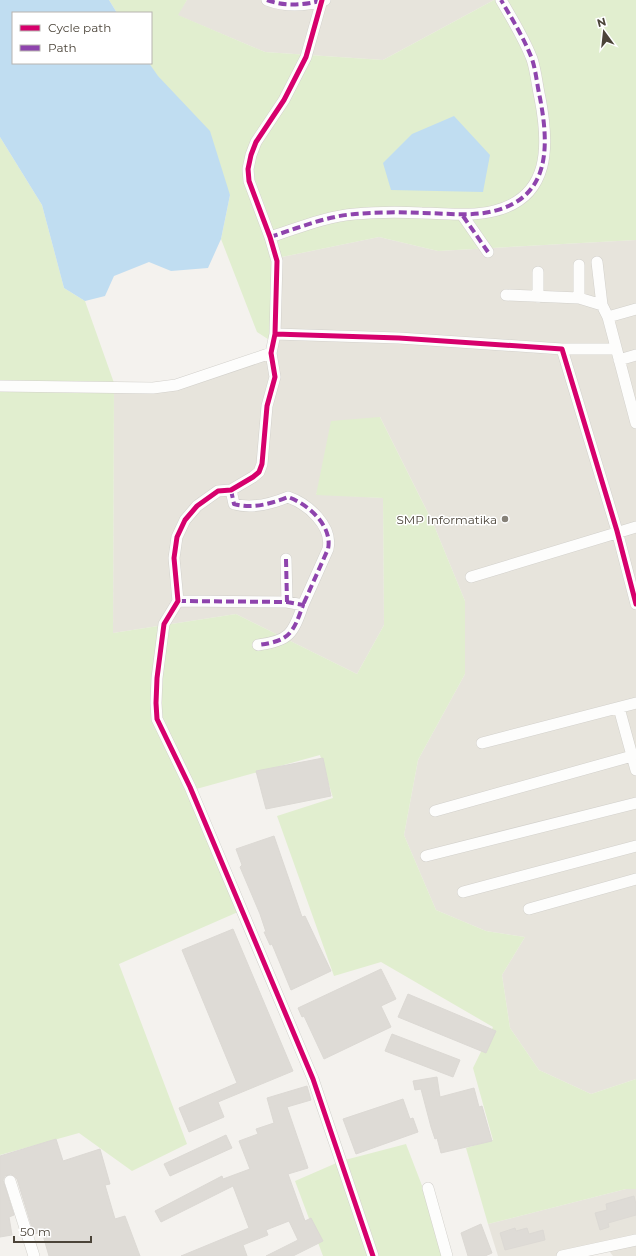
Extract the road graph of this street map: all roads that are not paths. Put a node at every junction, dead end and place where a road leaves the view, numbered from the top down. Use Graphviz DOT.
graph roads {
  1 [pos="267,0"];
  2 [pos="323,0"];
  3 [pos="501,0"];
  4 [pos="462,216"];
  5 [pos="270,237"];
  6 [pos="488,252"];
  7 [pos="597,262"];
  8 [pos="579,265"];
  9 [pos="538,272"];
  10 [pos="506,294"];
  11 [pos="538,297"];
  12 [pos="579,298"];
  13 [pos="602,305"];
  14 [pos="636,309"];
  15 [pos="608,317"];
  16 [pos="275,334"];
  17 [pos="562,349"];
  18 [pos="271,353"];
  19 [pos="618,355"];
  20 [pos="636,355"];
  21 [pos="0,386"];
  22 [pos="633,399"];
  23 [pos="636,423"];
  24 [pos="230,490"];
  25 [pos="636,527"];
  26 [pos="617,531"];
  27 [pos="286,559"];
  28 [pos="471,577"];
  29 [pos="178,600"];
  30 [pos="287,602"];
  31 [pos="636,604"];
  32 [pos="303,605"];
  33 [pos="258,645"];
  34 [pos="636,703"];
  35 [pos="620,708"];
  36 [pos="482,743"];
  37 [pos="632,756"];
  38 [pos="636,770"];
  39 [pos="636,803"];
  40 [pos="435,811"];
  41 [pos="636,846"];
  42 [pos="426,856"];
  43 [pos="636,879"];
  44 [pos="463,892"];
  45 [pos="529,909"];
  46 [pos="10,1181"];
  47 [pos="428,1188"];
  48 [pos="636,1240"];
  49 [pos="34,1256"];
  50 [pos="373,1256"];
  51 [pos="447,1256"];
  52 [pos="562,1256"];
  1 -- 2 [label="street"];
  2 -- 5 [label="street"];
  3 -- 4 [label="street"];
  4 -- 5 [label="street"];
  4 -- 6 [label="street"];
  5 -- 16 [label="street"];
  7 -- 13 [label="street"];
  8 -- 12 [label="street"];
  9 -- 11 [label="street"];
  10 -- 11 [label="street"];
  11 -- 12 [label="street"];
  12 -- 13 [label="street"];
  13 -- 15 [label="street"];
  14 -- 15 [label="street"];
  15 -- 19 [label="street"];
  16 -- 17 [label="street"];
  16 -- 18 [label="street"];
  17 -- 19 [label="street"];
  17 -- 26 [label="street"];
  18 -- 21 [label="street"];
  18 -- 24 [label="street"];
  19 -- 20 [label="street"];
  19 -- 22 [label="street"];
  22 -- 23 [label="street"];
  24 -- 29 [label="street"];
  24 -- 32 [label="street"];
  25 -- 26 [label="street"];
  26 -- 28 [label="street"];
  26 -- 31 [label="street"];
  27 -- 30 [label="street"];
  29 -- 30 [label="street"];
  29 -- 50 [label="street"];
  30 -- 32 [label="street"];
  32 -- 33 [label="street"];
  34 -- 35 [label="street"];
  35 -- 36 [label="street"];
  35 -- 37 [label="street"];
  37 -- 38 [label="street"];
  37 -- 40 [label="street"];
  39 -- 42 [label="street"];
  41 -- 44 [label="street"];
  43 -- 45 [label="street"];
  46 -- 49 [label="street"];
  47 -- 51 [label="street"];
  48 -- 52 [label="street"];
}
